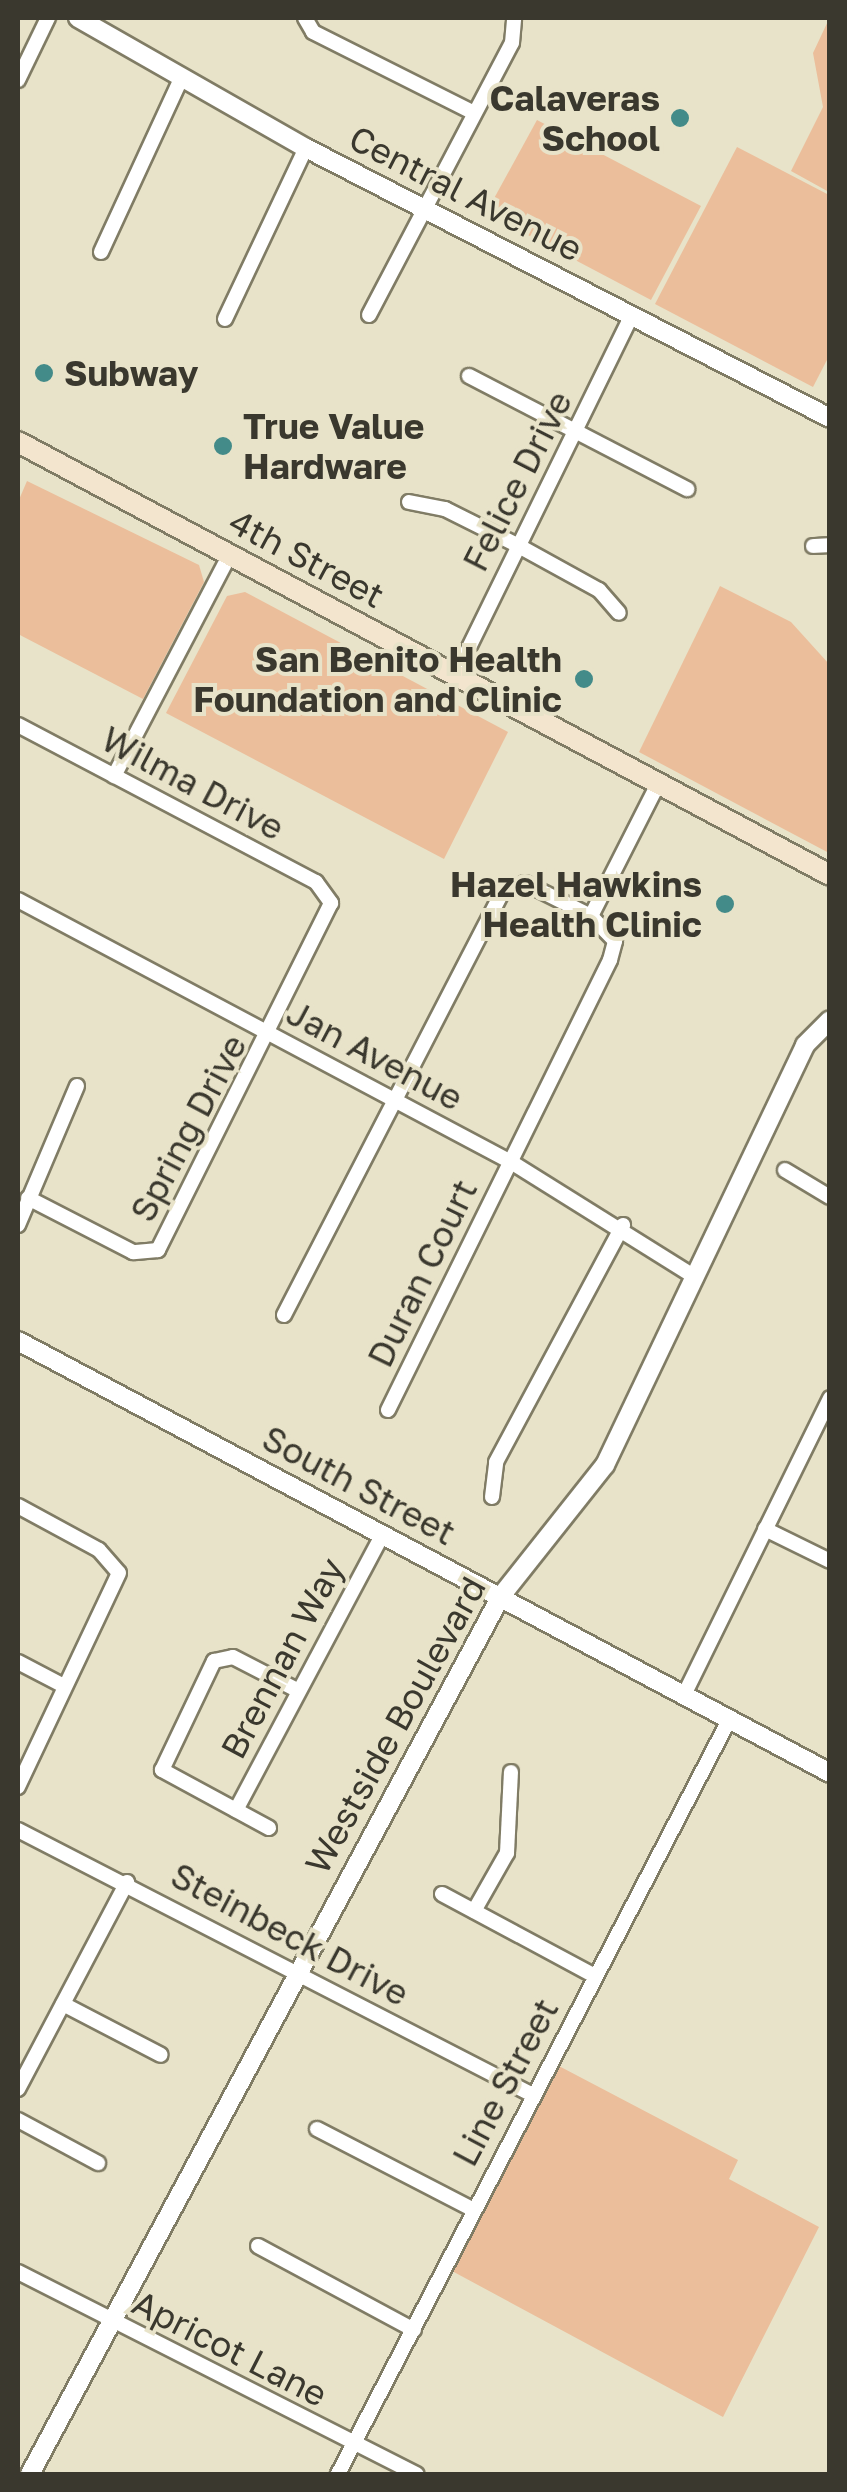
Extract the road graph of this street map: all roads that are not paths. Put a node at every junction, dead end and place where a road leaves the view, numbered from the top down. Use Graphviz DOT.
graph roads {
  1 [pos="48,18"];
  2 [pos="78,18"];
  3 [pos="305,18"];
  4 [pos="514,18"];
  5 [pos="182,77"];
  6 [pos="18,80"];
  7 [pos="470,110"];
  8 [pos="306,148"];
  9 [pos="423,205"];
  10 [pos="101,252"];
  11 [pos="368,315"];
  12 [pos="632,315"];
  13 [pos="225,319"];
  14 [pos="468,376"];
  15 [pos="830,418"];
  16 [pos="575,435"];
  17 [pos="18,442"];
  18 [pos="687,489"];
  19 [pos="409,502"];
  20 [pos="830,545"];
  21 [pos="517,546"];
  22 [pos="813,546"];
  23 [pos="230,554"];
  24 [pos="619,613"];
  25 [pos="456,674"];
  26 [pos="18,725"];
  27 [pos="114,776"];
  28 [pos="660,782"];
  29 [pos="830,875"];
  30 [pos="18,900"];
  31 [pos="332,903"];
  32 [pos="590,916"];
  33 [pos="830,1020"];
  34 [pos="272,1034"];
  35 [pos="77,1086"];
  36 [pos="392,1098"];
  37 [pos="510,1162"];
  38 [pos="784,1170"];
  39 [pos="830,1197"];
  40 [pos="28,1198"];
  41 [pos="622,1224"];
  42 [pos="18,1225"];
  43 [pos="695,1277"];
  44 [pos="284,1315"];
  45 [pos="18,1341"];
  46 [pos="830,1398"];
  47 [pos="388,1410"];
  48 [pos="492,1497"];
  49 [pos="18,1506"];
  50 [pos="765,1529"];
  51 [pos="382,1535"];
  52 [pos="830,1561"];
  53 [pos="501,1596"];
  54 [pos="18,1662"];
  55 [pos="62,1686"];
  56 [pos="298,1690"];
  57 [pos="684,1695"];
  58 [pos="729,1720"];
  59 [pos="511,1772"];
  60 [pos="830,1772"];
  61 [pos="18,1787"];
  62 [pos="236,1810"];
  63 [pos="269,1828"];
  64 [pos="18,1830"];
  65 [pos="127,1882"];
  66 [pos="442,1894"];
  67 [pos="474,1910"];
  68 [pos="295,1971"];
  69 [pos="595,1976"];
  70 [pos="62,2004"];
  71 [pos="161,2055"];
  72 [pos="18,2089"];
  73 [pos="533,2096"];
  74 [pos="18,2120"];
  75 [pos="317,2129"];
  76 [pos="98,2163"];
  77 [pos="472,2208"];
  78 [pos="258,2246"];
  79 [pos="18,2272"];
  80 [pos="110,2321"];
  81 [pos="414,2330"];
  82 [pos="354,2444"];
  83 [pos="30,2474"];
  84 [pos="338,2474"];
  85 [pos="417,2474"];
  1 -- 6 [label="street"];
  2 -- 5 [label="street, Central Avenue"];
  3 -- 7 [label="street"];
  4 -- 7 [label="street"];
  5 -- 8 [label="street, Central Avenue"];
  5 -- 10 [label="street"];
  7 -- 9 [label="street"];
  8 -- 9 [label="street, Central Avenue"];
  8 -- 13 [label="street"];
  9 -- 11 [label="street"];
  9 -- 12 [label="street, Central Avenue"];
  12 -- 15 [label="street, Central Avenue"];
  12 -- 16 [label="street, Felice Drive"];
  14 -- 16 [label="street"];
  16 -- 18 [label="street"];
  16 -- 21 [label="street, Felice Drive"];
  17 -- 23 [label="main road, 4th Street"];
  19 -- 21 [label="street"];
  20 -- 22 [label="street"];
  21 -- 24 [label="street"];
  21 -- 25 [label="street, Felice Drive"];
  23 -- 25 [label="main road, 4th Street"];
  23 -- 27 [label="street"];
  25 -- 28 [label="main road, 4th Street"];
  26 -- 27 [label="street, Wilma Drive"];
  27 -- 31 [label="street, Wilma Drive"];
  28 -- 29 [label="main road, 4th Street"];
  28 -- 32 [label="street"];
  30 -- 34 [label="street, Jan Avenue"];
  31 -- 34 [label="street, Spring Drive"];
  32 -- 36 [label="street"];
  32 -- 37 [label="street, Duran Court"];
  33 -- 43 [label="street, Westside Boulevard"];
  34 -- 36 [label="street, Jan Avenue"];
  34 -- 40 [label="street, Spring Drive"];
  35 -- 40 [label="street"];
  36 -- 37 [label="street, Jan Avenue"];
  36 -- 44 [label="street"];
  37 -- 41 [label="street, Jan Avenue"];
  37 -- 47 [label="street, Duran Court"];
  38 -- 39 [label="street"];
  40 -- 42 [label="street"];
  41 -- 43 [label="street, Jan Avenue"];
  41 -- 48 [label="street"];
  43 -- 53 [label="street, Westside Boulevard"];
  45 -- 51 [label="street, South Street"];
  46 -- 50 [label="street"];
  49 -- 55 [label="street"];
  50 -- 52 [label="street"];
  50 -- 57 [label="street"];
  51 -- 53 [label="street, South Street"];
  51 -- 56 [label="street, Brennan Way"];
  53 -- 57 [label="street, South Street"];
  53 -- 68 [label="street, Westside Boulevard"];
  54 -- 55 [label="street"];
  55 -- 61 [label="street"];
  56 -- 62 [label="street, Brennan Way"];
  56 -- 62 [label="street"];
  57 -- 58 [label="street, South Street"];
  58 -- 60 [label="street, South Street"];
  58 -- 69 [label="street, Line Street"];
  59 -- 67 [label="street"];
  62 -- 63 [label="street"];
  64 -- 65 [label="street, Steinbeck Drive"];
  65 -- 68 [label="street, Steinbeck Drive"];
  65 -- 70 [label="street"];
  66 -- 67 [label="street"];
  67 -- 69 [label="street"];
  68 -- 73 [label="street, Steinbeck Drive"];
  68 -- 80 [label="street, Westside Boulevard"];
  69 -- 73 [label="street, Line Street"];
  70 -- 71 [label="street"];
  70 -- 72 [label="street"];
  73 -- 77 [label="street, Line Street"];
  74 -- 76 [label="street"];
  75 -- 77 [label="street"];
  77 -- 81 [label="street, Line Street"];
  78 -- 81 [label="street"];
  79 -- 80 [label="street, Apricot Lane"];
  80 -- 82 [label="street, Apricot Lane"];
  80 -- 83 [label="street, Westside Boulevard"];
  81 -- 82 [label="street, Line Street"];
  82 -- 84 [label="street, Line Street"];
  82 -- 85 [label="street, Apricot Lane"];
}
